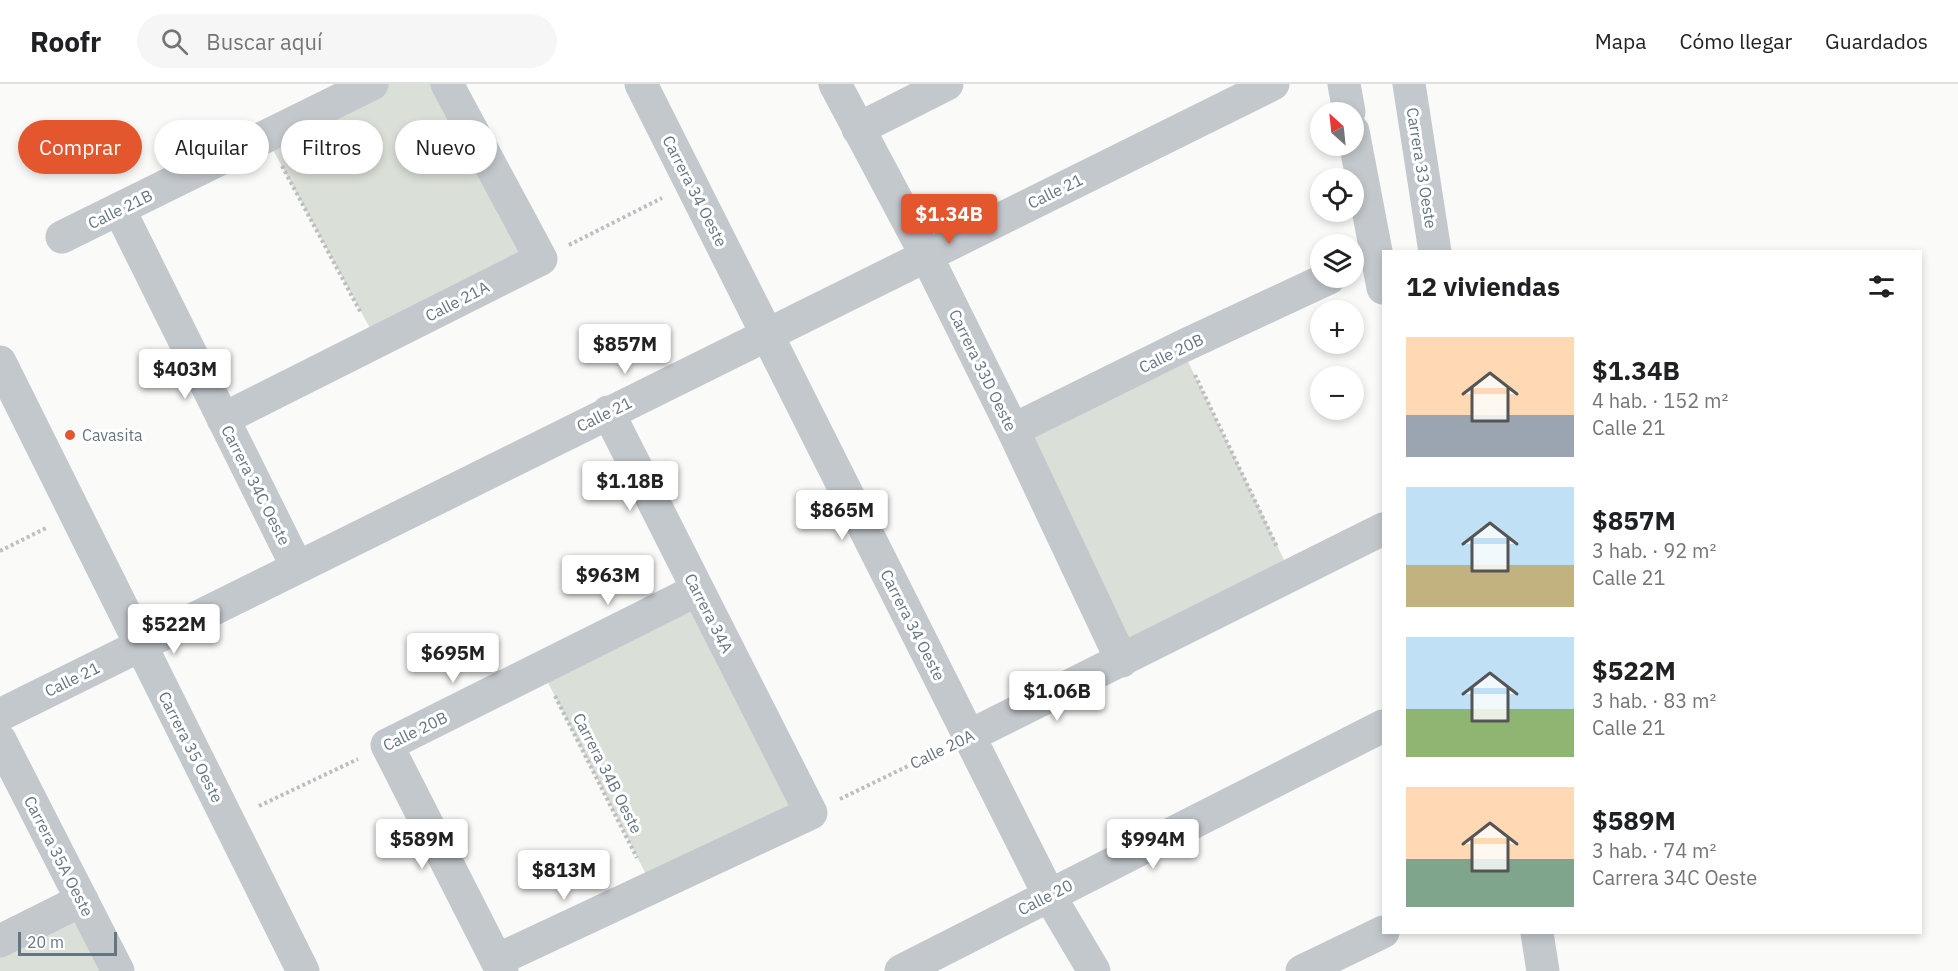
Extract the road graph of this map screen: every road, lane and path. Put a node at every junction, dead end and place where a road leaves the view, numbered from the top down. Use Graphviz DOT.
graph roads {
  1 [pos="372,84"];
  2 [pos="447,84"];
  3 [pos="641,84"];
  4 [pos="835,84"];
  5 [pos="947,84"];
  6 [pos="1273,84"];
  7 [pos="1344,84"];
  8 [pos="1409,84"];
  9 [pos="1348,102"];
  10 [pos="858,129"];
  11 [pos="269,136"];
  12 [pos="269,143"];
  13 [pos="1355,156"];
  14 [pos="190,174"];
  15 [pos="692,183"];
  16 [pos="118,209"];
  17 [pos="62,237"];
  18 [pos="1435,250"];
  19 [pos="926,255"];
  20 [pos="541,259"];
  21 [pos="1365,261"];
  22 [pos="1382,286"];
  23 [pos="1310,287"];
  24 [pos="767,334"];
  25 [pos="377,341"];
  26 [pos="1181,347"];
  27 [pos="0,362"];
  28 [pos="608,412"];
  29 [pos="223,419"];
  30 [pos="1013,430"];
  31 [pos="76,512"];
  32 [pos="1382,529"];
  33 [pos="0,551"];
  34 [pos="297,567"];
  35 [pos="1291,574"];
  36 [pos="697,590"];
  37 [pos="140,645"];
  38 [pos="1122,661"];
  39 [pos="541,669"];
  40 [pos="0,715"];
  41 [pos="1382,727"];
  42 [pos="969,736"];
  43 [pos="0,740"];
  44 [pos="387,745"];
  45 [pos="811,813"];
  46 [pos="228,821"];
  47 [pos="653,888"];
  48 [pos="1049,895"];
  49 [pos="82,900"];
  50 [pos="1382,932"];
  51 [pos="1537,934"];
  52 [pos="0,941"];
  53 [pos="500,966"];
  54 [pos="118,971"];
  55 [pos="303,971"];
  56 [pos="901,971"];
  57 [pos="1094,971"];
  58 [pos="1302,971"];
  59 [pos="1543,971"];
  1 -- 11 [label="street, Calle 21B"];
  2 -- 20 [label="street"];
  3 -- 15 [label="street, Carrera 34 Oeste"];
  4 -- 10 [label="street, Carrera 33D Oeste"];
  5 -- 10 [label="street"];
  6 -- 19 [label="street, Calle 21"];
  7 -- 9 [label="street"];
  8 -- 18 [label="street, Carrera 33 Oeste"];
  10 -- 19 [label="street, Carrera 33D Oeste"];
  12 -- 25 [label="path"];
  13 -- 21 [label="street"];
  14 -- 16 [label="street, Calle 21B"];
  15 -- 20 [label="path"];
  15 -- 24 [label="street, Carrera 34 Oeste"];
  16 -- 17 [label="street, Calle 21B"];
  16 -- 29 [label="street, Carrera 34C Oeste"];
  19 -- 24 [label="street, Calle 21"];
  19 -- 30 [label="street, Carrera 33D Oeste"];
  20 -- 25 [label="street, Calle 21A"];
  21 -- 22 [label="street"];
  23 -- 26 [label="street, Calle 20B"];
  24 -- 28 [label="street, Calle 21"];
  24 -- 42 [label="street, Carrera 34 Oeste"];
  25 -- 29 [label="street, Calle 21A"];
  26 -- 30 [label="street, Calle 20B"];
  26 -- 35 [label="path"];
  27 -- 31 [label="street, Carrera 35 Oeste"];
  28 -- 34 [label="street, Calle 21"];
  28 -- 36 [label="street, Carrera 34A"];
  29 -- 34 [label="street, Carrera 34C Oeste"];
  30 -- 38 [label="street, Carrera 33D Oeste"];
  31 -- 33 [label="path"];
  31 -- 37 [label="street, Carrera 35 Oeste"];
  32 -- 35 [label="street, Calle 20A"];
  34 -- 37 [label="street, Calle 21"];
  35 -- 38 [label="street, Calle 20A"];
  36 -- 39 [label="street, Calle 20B"];
  36 -- 45 [label="street, Carrera 34A"];
  37 -- 40 [label="street, Calle 21"];
  37 -- 46 [label="street, Carrera 35 Oeste"];
  38 -- 42 [label="street, Calle 20A"];
  39 -- 44 [label="street, Calle 20B"];
  39 -- 47 [label="path, Carrera 34B Oeste"];
  41 -- 48 [label="street, Calle 20"];
  42 -- 45 [label="path, Calle 20A"];
  42 -- 48 [label="street, Carrera 34 Oeste"];
  43 -- 49 [label="street, Carrera 35A Oeste"];
  44 -- 46 [label="path, Calle 20B"];
  44 -- 53 [label="street"];
  45 -- 47 [label="street"];
  46 -- 55 [label="street, Carrera 35 Oeste"];
  47 -- 53 [label="street"];
  48 -- 56 [label="street, Calle 20"];
  48 -- 57 [label="street, Carrera 34 Oeste"];
  49 -- 52 [label="street"];
  49 -- 54 [label="street, Carrera 35A Oeste"];
  50 -- 58 [label="street"];
  51 -- 59 [label="street"];
}
